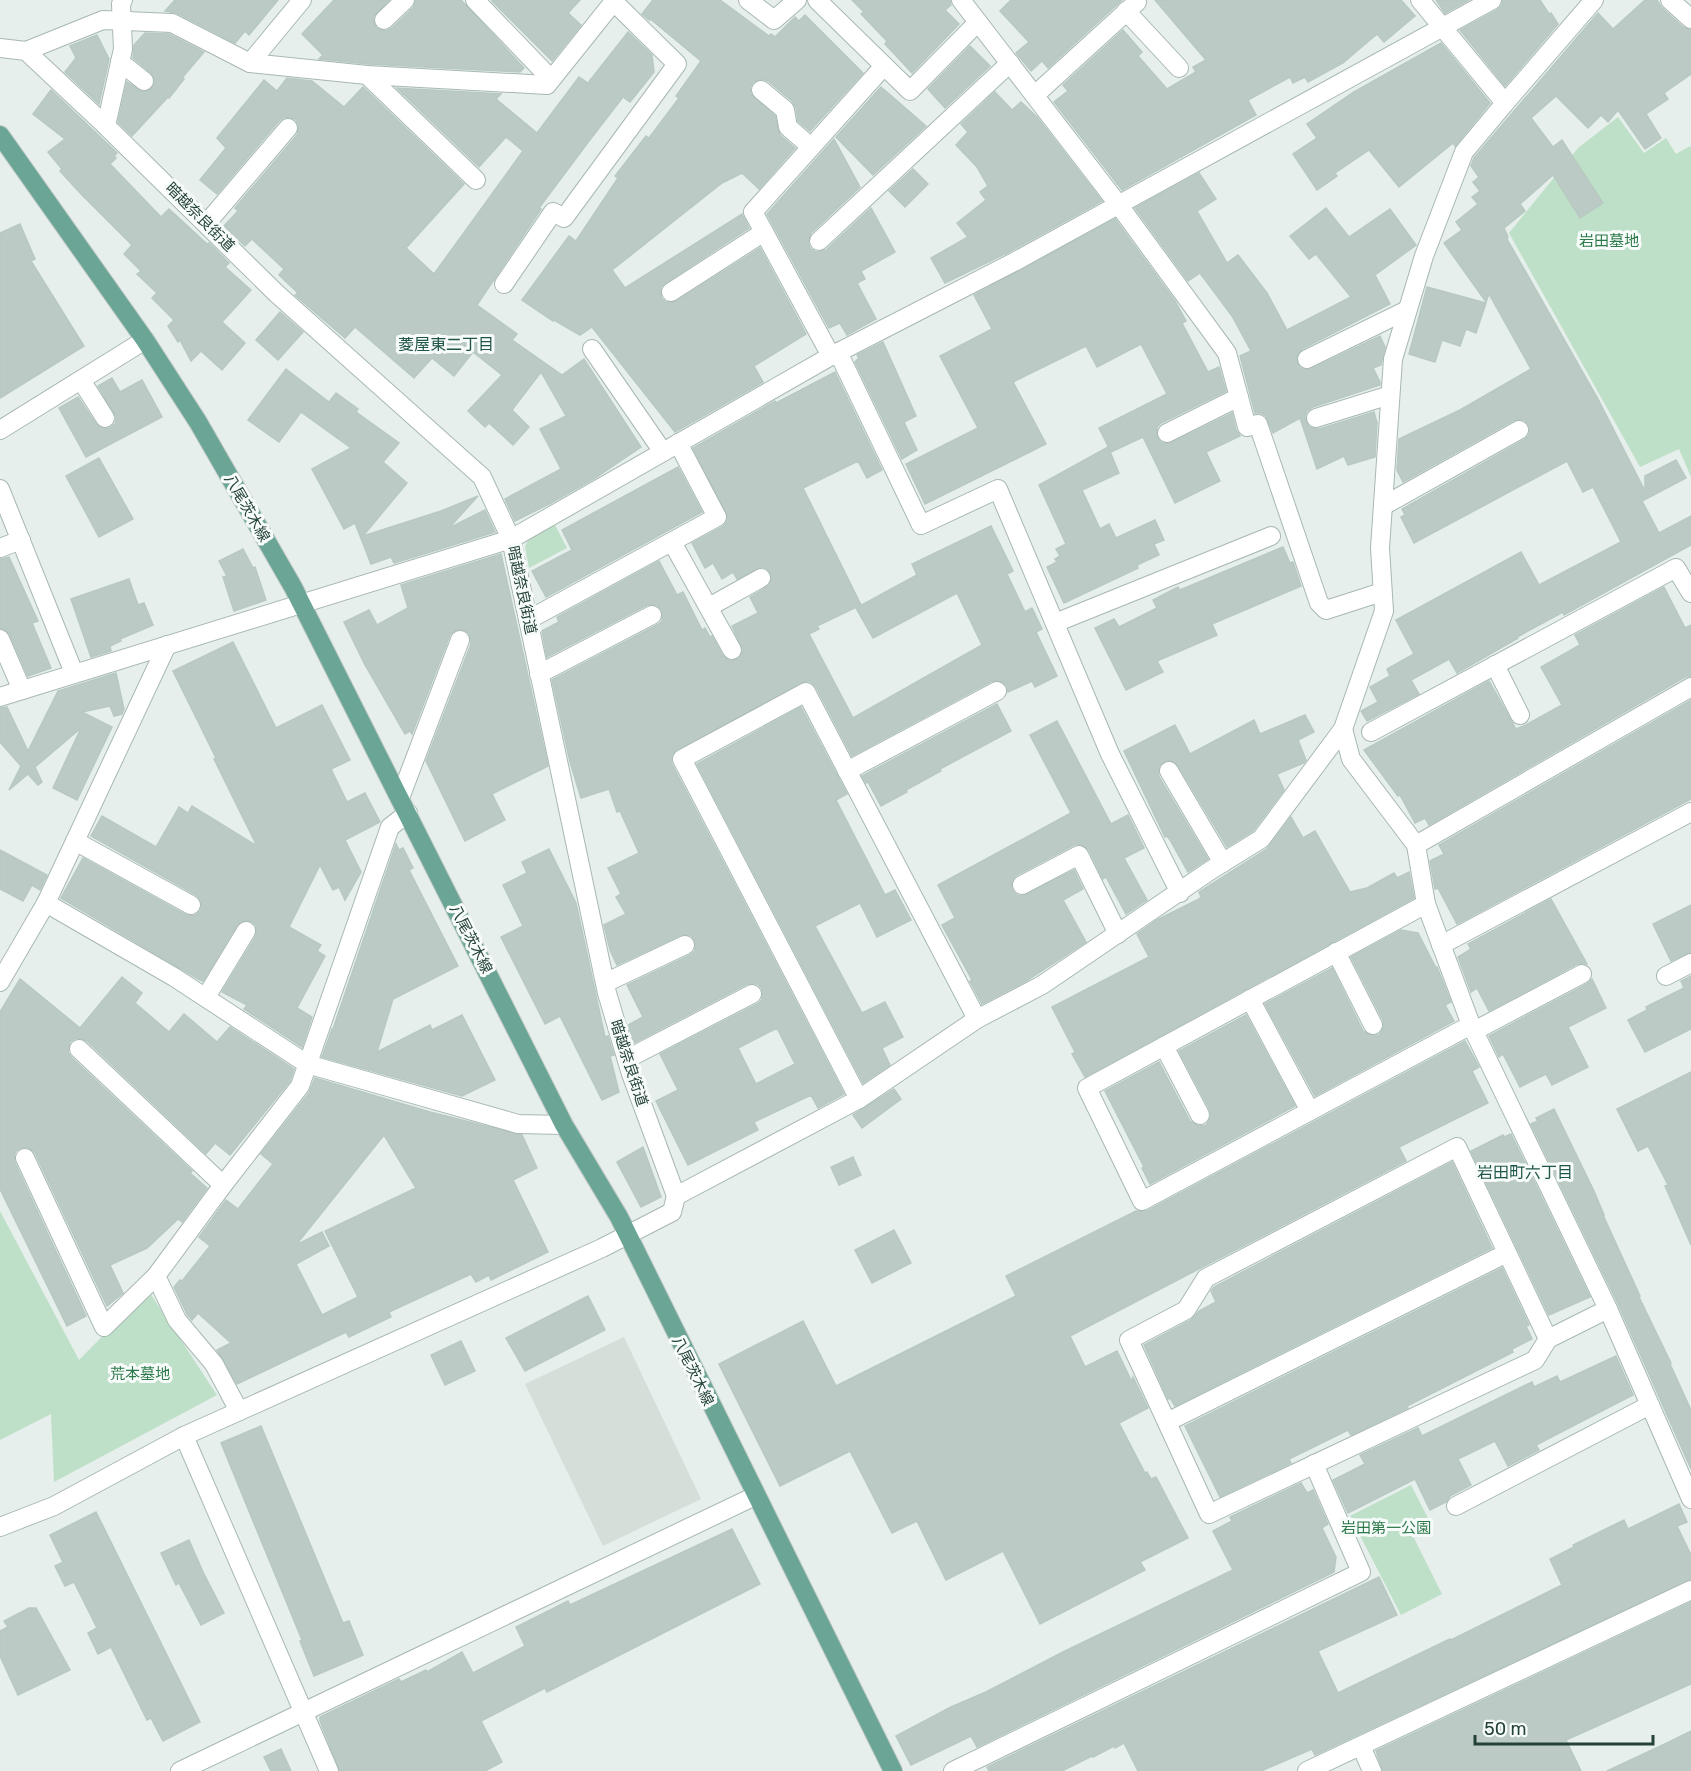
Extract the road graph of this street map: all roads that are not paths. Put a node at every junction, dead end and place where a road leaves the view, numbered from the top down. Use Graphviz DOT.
graph roads {
  1 [pos="123,0"];
  2 [pos="302,0"];
  3 [pos="405,0"];
  4 [pos="614,0"];
  5 [pos="748,0"];
  6 [pos="797,0"];
  7 [pos="817,0"];
  8 [pos="962,0"];
  9 [pos="1492,0"];
  10 [pos="1594,0"];
  11 [pos="1670,0"];
  12 [pos="477,1"];
  13 [pos="1425,2"];
  14 [pos="1691,19"];
  15 [pos="123,20"];
  16 [pos="384,20"];
  17 [pos="978,22"];
  18 [pos="1441,27"];
  19 [pos="0,48"];
  20 [pos="26,51"];
  21 [pos="120,62"];
  22 [pos="250,63"];
  23 [pos="1010,63"];
  24 [pos="884,66"];
  25 [pos="1179,68"];
  26 [pos="367,75"];
  27 [pos="551,79"];
  28 [pos="144,81"];
  29 [pos="761,90"];
  30 [pos="1035,95"];
  31 [pos="1505,103"];
  32 [pos="106,126"];
  33 [pos="288,128"];
  34 [pos="0,135"];
  35 [pos="811,147"];
  36 [pos="476,180"];
  37 [pos="1118,204"];
  38 [pos="206,224"];
  39 [pos="764,232"];
  40 [pos="819,241"];
  41 [pos="504,284"];
  42 [pos="671,292"];
  43 [pos="1407,310"];
  44 [pos="146,340"];
  45 [pos="592,349"];
  46 [pos="835,354"];
  47 [pos="1307,358"];
  48 [pos="81,380"];
  49 [pos="1390,395"];
  50 [pos="1239,397"];
  51 [pos="105,418"];
  52 [pos="1317,418"];
  53 [pos="0,430"];
  54 [pos="1519,430"];
  55 [pos="1167,433"];
  56 [pos="671,448"];
  57 [pos="0,489"];
  58 [pos="1383,507"];
  59 [pos="1271,536"];
  60 [pos="511,538"];
  61 [pos="21,540"];
  62 [pos="672,542"];
  63 [pos="0,548"];
  64 [pos="761,578"];
  65 [pos="1382,592"];
  66 [pos="1691,593"];
  67 [pos="302,604"];
  68 [pos="709,607"];
  69 [pos="652,615"];
  70 [pos="528,620"];
  71 [pos="1055,623"];
  72 [pos="0,639"];
  73 [pos="460,640"];
  74 [pos="167,645"];
  75 [pos="732,650"];
  76 [pos="1495,665"];
  77 [pos="74,673"];
  78 [pos="539,674"];
  79 [pos="1691,687"];
  80 [pos="22,690"];
  81 [pos="997,691"];
  82 [pos="0,697"];
  83 [pos="1520,716"];
  84 [pos="1343,729"];
  85 [pos="1371,732"];
  86 [pos="847,771"];
  87 [pos="1169,771"];
  88 [pos="404,805"];
  89 [pos="1691,812"];
  90 [pos="75,841"];
  91 [pos="1416,845"];
  92 [pos="1223,863"];
  93 [pos="1022,885"];
  94 [pos="1180,893"];
  95 [pos="46,903"];
  96 [pos="1426,904"];
  97 [pos="190,905"];
  98 [pos="246,931"];
  99 [pos="1118,934"];
  100 [pos="685,945"];
  101 [pos="1441,945"];
  102 [pos="1336,952"];
  103 [pos="1691,963"];
  104 [pos="1582,974"];
  105 [pos="1666,976"];
  106 [pos="0,982"];
  107 [pos="605,983"];
  108 [pos="752,994"];
  109 [pos="206,997"];
  110 [pos="1250,999"];
  111 [pos="977,1019"];
  112 [pos="1374,1025"];
  113 [pos="1472,1028"];
  114 [pos="1164,1046"];
  115 [pos="79,1049"];
  116 [pos="627,1059"];
  117 [pos="307,1064"];
  118 [pos="859,1099"];
  119 [pos="1310,1111"];
  120 [pos="1200,1115"];
  121 [pos="564,1125"];
  122 [pos="26,1158"];
  123 [pos="223,1185"];
  124 [pos="676,1196"];
  125 [pos="628,1236"];
  126 [pos="1507,1253"];
  127 [pos="156,1275"];
  128 [pos="1608,1309"];
  129 [pos="1548,1339"];
  130 [pos="1650,1405"];
  131 [pos="239,1411"];
  132 [pos="1167,1422"];
  133 [pos="184,1436"];
  134 [pos="1684,1463"];
  135 [pos="1314,1464"];
  136 [pos="755,1496"];
  137 [pos="1691,1499"];
  138 [pos="1456,1506"];
  139 [pos="0,1527"];
  140 [pos="1691,1590"];
  141 [pos="302,1712"];
  142 [pos="1361,1746"];
  143 [pos="180,1771"];
  144 [pos="329,1771"];
  145 [pos="894,1771"];
  146 [pos="953,1771"];
  147 [pos="1307,1771"];
  148 [pos="1372,1771"];
  1 -- 15 [label="street"];
  2 -- 22 [label="street"];
  3 -- 16 [label="street"];
  4 -- 27 [label="street"];
  4 -- 41 [label="street"];
  5 -- 6 [label="street"];
  7 -- 24 [label="street"];
  8 -- 17 [label="street"];
  9 -- 18 [label="street"];
  10 -- 31 [label="street"];
  11 -- 14 [label="street"];
  12 -- 27 [label="street"];
  13 -- 18 [label="street"];
  15 -- 20 [label="street"];
  15 -- 21 [label="street"];
  15 -- 22 [label="street"];
  17 -- 23 [label="street"];
  17 -- 24 [label="street"];
  18 -- 31 [label="street"];
  18 -- 37 [label="street"];
  19 -- 20 [label="street"];
  20 -- 32 [label="street, 暗越奈良街道"];
  21 -- 28 [label="street"];
  21 -- 32 [label="street"];
  22 -- 26 [label="street"];
  23 -- 30 [label="street"];
  23 -- 40 [label="street"];
  24 -- 35 [label="street"];
  25 -- 30 [label="street"];
  26 -- 27 [label="street"];
  26 -- 36 [label="street"];
  29 -- 35 [label="street"];
  30 -- 37 [label="street"];
  31 -- 43 [label="street"];
  32 -- 38 [label="street, 暗越奈良街道"];
  33 -- 38 [label="street"];
  34 -- 44 [label="main road, 八尾茨木線"];
  35 -- 39 [label="street"];
  37 -- 46 [label="street"];
  37 -- 50 [label="street"];
  38 -- 60 [label="street, 暗越奈良街道"];
  39 -- 42 [label="street"];
  39 -- 46 [label="street"];
  43 -- 47 [label="street"];
  43 -- 49 [label="street"];
  44 -- 48 [label="street"];
  44 -- 67 [label="main road, 八尾茨木線"];
  45 -- 56 [label="street"];
  46 -- 56 [label="street"];
  46 -- 71 [label="street"];
  48 -- 51 [label="street"];
  48 -- 53 [label="street"];
  49 -- 52 [label="street"];
  49 -- 58 [label="street"];
  50 -- 55 [label="street"];
  50 -- 65 [label="street"];
  54 -- 58 [label="street"];
  56 -- 60 [label="street"];
  56 -- 62 [label="street"];
  57 -- 61 [label="street"];
  58 -- 65 [label="street"];
  59 -- 71 [label="street"];
  60 -- 67 [label="street"];
  60 -- 70 [label="street, 暗越奈良街道"];
  61 -- 63 [label="street"];
  61 -- 77 [label="street"];
  62 -- 68 [label="street"];
  62 -- 70 [label="street"];
  64 -- 68 [label="street"];
  65 -- 84 [label="street"];
  66 -- 76 [label="street"];
  67 -- 74 [label="street"];
  67 -- 88 [label="main road, 八尾茨木線"];
  68 -- 75 [label="street"];
  69 -- 78 [label="street"];
  70 -- 78 [label="street, 暗越奈良街道"];
  71 -- 94 [label="street"];
  72 -- 80 [label="street"];
  73 -- 88 [label="street"];
  74 -- 77 [label="street"];
  74 -- 90 [label="street"];
  76 -- 83 [label="street"];
  76 -- 85 [label="street"];
  77 -- 80 [label="street"];
  78 -- 107 [label="street, 暗越奈良街道"];
  79 -- 91 [label="street"];
  80 -- 82 [label="street"];
  81 -- 86 [label="street"];
  84 -- 91 [label="street"];
  84 -- 92 [label="street"];
  86 -- 111 [label="street"];
  86 -- 118 [label="street"];
  87 -- 92 [label="street"];
  88 -- 117 [label="street"];
  88 -- 121 [label="main road, 八尾茨木線"];
  89 -- 101 [label="street"];
  90 -- 95 [label="street"];
  90 -- 97 [label="street"];
  91 -- 96 [label="street"];
  92 -- 94 [label="street"];
  93 -- 99 [label="street"];
  94 -- 99 [label="street"];
  95 -- 106 [label="street"];
  95 -- 109 [label="street"];
  96 -- 101 [label="street"];
  96 -- 102 [label="street"];
  98 -- 109 [label="street"];
  99 -- 111 [label="street"];
  100 -- 107 [label="street"];
  101 -- 113 [label="street"];
  102 -- 110 [label="street"];
  102 -- 112 [label="street"];
  103 -- 105 [label="street"];
  104 -- 113 [label="street"];
  107 -- 116 [label="street, 暗越奈良街道"];
  108 -- 116 [label="street"];
  109 -- 117 [label="street"];
  110 -- 114 [label="street"];
  110 -- 119 [label="street"];
  111 -- 118 [label="street"];
  113 -- 119 [label="street"];
  113 -- 128 [label="street"];
  114 -- 119 [label="street"];
  114 -- 120 [label="street"];
  115 -- 123 [label="street"];
  116 -- 124 [label="street, 暗越奈良街道"];
  117 -- 121 [label="street"];
  117 -- 123 [label="street"];
  118 -- 124 [label="street"];
  121 -- 125 [label="main road, 八尾茨木線"];
  122 -- 127 [label="street"];
  123 -- 127 [label="street"];
  124 -- 125 [label="street"];
  125 -- 131 [label="street"];
  125 -- 136 [label="main road, 八尾茨木線"];
  126 -- 129 [label="street"];
  126 -- 132 [label="street"];
  126 -- 132 [label="street"];
  127 -- 131 [label="street"];
  128 -- 129 [label="street"];
  128 -- 130 [label="street"];
  129 -- 135 [label="street"];
  130 -- 134 [label="street"];
  130 -- 138 [label="street"];
  131 -- 133 [label="street"];
  132 -- 135 [label="street"];
  133 -- 139 [label="street"];
  133 -- 141 [label="street"];
  134 -- 137 [label="street"];
  135 -- 146 [label="street"];
  136 -- 141 [label="street"];
  136 -- 145 [label="main road, 八尾茨木線"];
  140 -- 142 [label="street"];
  141 -- 143 [label="street"];
  141 -- 144 [label="street"];
  142 -- 147 [label="street"];
  142 -- 148 [label="street"];
}
